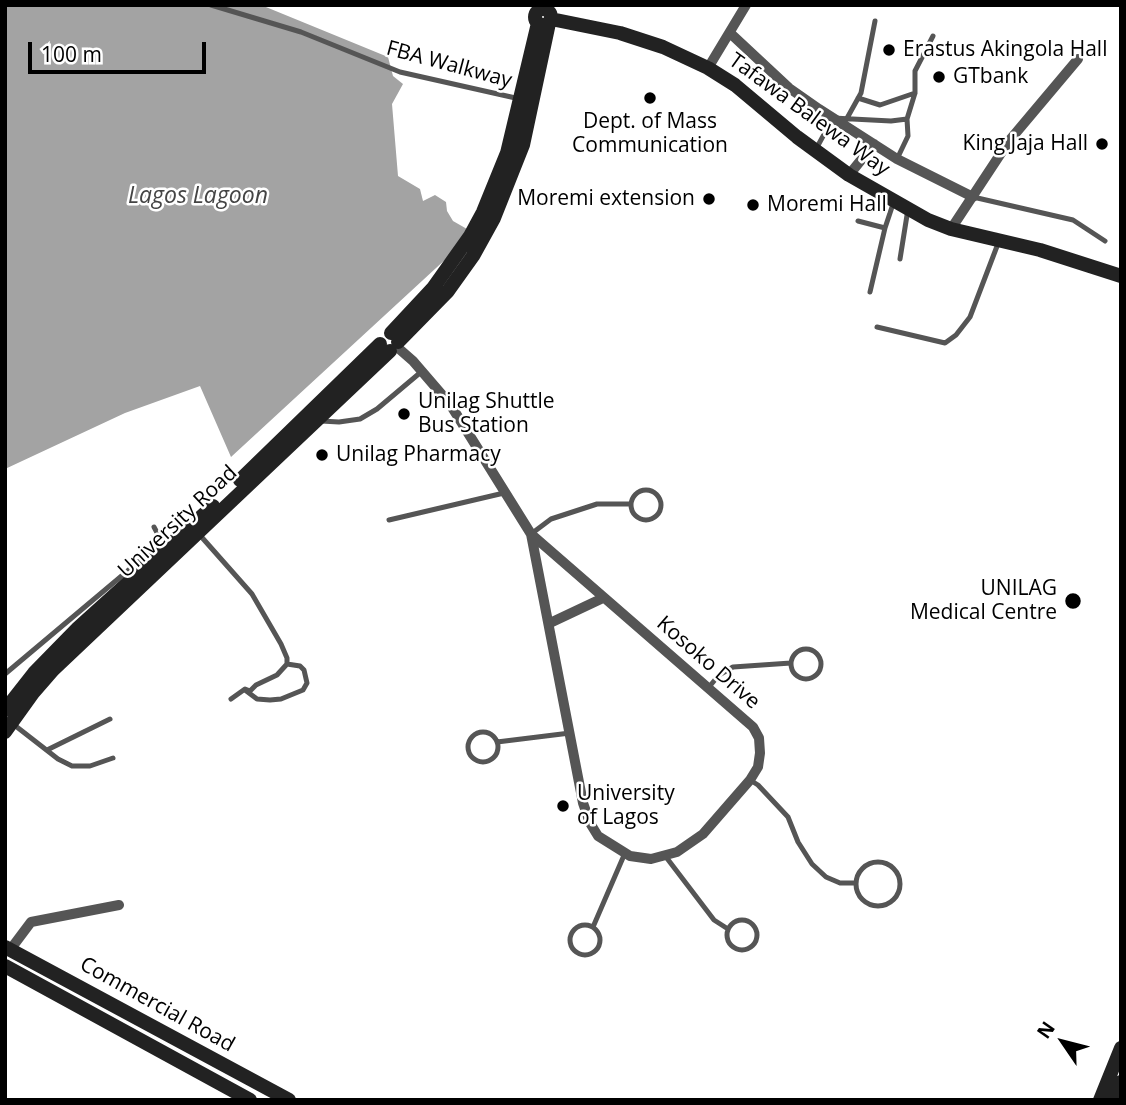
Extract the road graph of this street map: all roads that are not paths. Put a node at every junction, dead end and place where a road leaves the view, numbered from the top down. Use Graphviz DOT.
graph roads {
  1 [pos="211,5"];
  2 [pos="746,5"];
  3 [pos="545,14"];
  4 [pos="875,22"];
  5 [pos="730,33"];
  6 [pos="933,36"];
  7 [pos="1078,59"];
  8 [pos="708,68"];
  9 [pos="915,93"];
  10 [pos="858,98"];
  11 [pos="527,101"];
  12 [pos="833,118"];
  13 [pos="907,119"];
  14 [pos="846,120"];
  15 [pos="874,144"];
  16 [pos="815,150"];
  17 [pos="897,159"];
  18 [pos="849,175"];
  19 [pos="973,197"];
  20 [pos="894,201"];
  21 [pos="908,209"];
  22 [pos="858,221"];
  23 [pos="885,229"];
  24 [pos="951,229"];
  25 [pos="1105,240"];
  26 [pos="999,241"];
  27 [pos="900,260"];
  28 [pos="1121,276"];
  29 [pos="870,292"];
  30 [pos="877,327"];
  31 [pos="391,343"];
  32 [pos="422,371"];
  33 [pos="318,421"];
  34 [pos="504,493"];
  35 [pos="631,504"];
  36 [pos="389,520"];
  37 [pos="154,527"];
  38 [pos="198,533"];
  39 [pos="531,534"];
  40 [pos="603,598"];
  41 [pos="550,623"];
  42 [pos="791,663"];
  43 [pos="287,664"];
  44 [pos="5,674"];
  45 [pos="709,687"];
  46 [pos="245,689"];
  47 [pos="231,699"];
  48 [pos="110,719"];
  49 [pos="7,722"];
  50 [pos="570,733"];
  51 [pos="497,742"];
  52 [pos="47,750"];
  53 [pos="113,758"];
  54 [pos="750,780"];
  55 [pos="625,853"];
  56 [pos="666,856"];
  57 [pos="856,883"];
  58 [pos="119,905"];
  59 [pos="593,927"];
  60 [pos="728,929"];
  61 [pos="8,948"];
  62 [pos="5,966"];
  63 [pos="1121,1048"];
  64 [pos="1121,1082"];
  65 [pos="250,1100"];
  66 [pos="289,1100"];
  67 [pos="1100,1100"];
  68 [pos="1114,1100"];
  1 -- 11 [label="lane, FBA Walkway"];
  2 -- 5 [label="street"];
  3 -- 8 [label="main road, Tafawa Balewa Way"];
  3 -- 11 [label="main road, University Road"];
  4 -- 10 [label="lane"];
  5 -- 8 [label="street"];
  5 -- 12 [label="street"];
  6 -- 9 [label="lane"];
  7 -- 19 [label="street"];
  8 -- 16 [label="main road, Tafawa Balewa Way"];
  9 -- 10 [label="lane"];
  9 -- 13 [label="lane"];
  10 -- 14 [label="lane"];
  11 -- 31 [label="main road, University Road"];
  12 -- 14 [label="lane"];
  12 -- 15 [label="street"];
  12 -- 16 [label="lane"];
  13 -- 14 [label="lane"];
  13 -- 17 [label="lane"];
  15 -- 17 [label="street"];
  15 -- 18 [label="street"];
  16 -- 18 [label="main road, Tafawa Balewa Way"];
  17 -- 19 [label="street"];
  18 -- 20 [label="main road, Tafawa Balewa Way"];
  19 -- 24 [label="street"];
  19 -- 25 [label="lane"];
  20 -- 21 [label="main road, Tafawa Balewa Way"];
  20 -- 23 [label="lane"];
  21 -- 24 [label="main road, Tafawa Balewa Way"];
  21 -- 27 [label="lane"];
  22 -- 23 [label="lane"];
  23 -- 29 [label="lane"];
  24 -- 26 [label="main road, Tafawa Balewa Way"];
  26 -- 28 [label="main road, Tafawa Balewa Way"];
  26 -- 30 [label="lane"];
  31 -- 32 [label="street, Kosoko Drive"];
  31 -- 33 [label="main road, University Road"];
  31 -- 49 [label="main road, University Road"];
  32 -- 33 [label="lane"];
  32 -- 34 [label="street, Kosoko Drive"];
  33 -- 38 [label="main road, University Road"];
  34 -- 36 [label="lane"];
  34 -- 39 [label="street, Kosoko Drive"];
  35 -- 35 [label="lane"];
  35 -- 39 [label="lane"];
  37 -- 44 [label="lane"];
  38 -- 43 [label="lane"];
  38 -- 49 [label="main road, University Road"];
  39 -- 40 [label="street, Kosoko Drive"];
  39 -- 41 [label="street, Kosoko Drive"];
  40 -- 41 [label="street"];
  40 -- 45 [label="street, Kosoko Drive"];
  41 -- 50 [label="street, Kosoko Drive"];
  42 -- 42 [label="lane"];
  42 -- 45 [label="lane"];
  43 -- 46 [label="lane"];
  43 -- 46 [label="lane"];
  45 -- 54 [label="street, Kosoko Drive"];
  46 -- 47 [label="lane"];
  48 -- 52 [label="lane"];
  49 -- 52 [label="lane"];
  50 -- 51 [label="lane"];
  50 -- 55 [label="street, Kosoko Drive"];
  51 -- 51 [label="lane"];
  52 -- 53 [label="lane"];
  54 -- 56 [label="street, Kosoko Drive"];
  54 -- 57 [label="lane"];
  55 -- 56 [label="street, Kosoko Drive"];
  55 -- 59 [label="lane"];
  56 -- 60 [label="lane"];
  57 -- 57 [label="lane"];
  58 -- 61 [label="street"];
  59 -- 59 [label="lane"];
  60 -- 60 [label="lane"];
  61 -- 66 [label="main road, Commercial Road"];
  62 -- 65 [label="main road, Commercial Road"];
  63 -- 67 [label="main road"];
  64 -- 68 [label="main road"];
}
